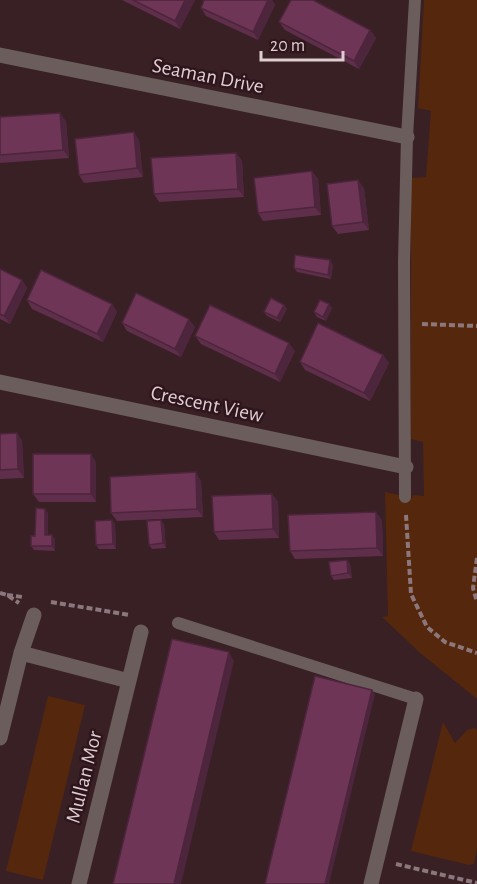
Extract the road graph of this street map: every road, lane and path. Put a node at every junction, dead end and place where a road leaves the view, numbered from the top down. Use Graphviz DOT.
graph roads {
  1 [pos="415,0"];
  2 [pos="0,55"];
  3 [pos="407,137"];
  4 [pos="404,323"];
  5 [pos="477,326"];
  6 [pos="0,382"];
  7 [pos="406,467"];
  8 [pos="405,497"];
  9 [pos="477,558"];
  10 [pos="7,595"];
  11 [pos="30,598"];
  12 [pos="42,600"];
  13 [pos="477,602"];
  14 [pos="34,615"];
  15 [pos="133,615"];
  16 [pos="178,623"];
  17 [pos="141,632"];
  18 [pos="21,653"];
  19 [pos="477,653"];
  20 [pos="129,681"];
  21 [pos="416,699"];
  22 [pos="0,738"];
  23 [pos="416,868"];
  24 [pos="477,883"];
  25 [pos="79,884"];
  26 [pos="371,884"];
  1 -- 3 [label="lane"];
  2 -- 3 [label="street, Seaman Drive"];
  3 -- 4 [label="lane"];
  4 -- 5 [label="path"];
  4 -- 7 [label="lane"];
  6 -- 7 [label="street, Crescent View"];
  7 -- 8 [label="lane"];
  8 -- 19 [label="path"];
  9 -- 13 [label="path"];
  10 -- 11 [label="path"];
  12 -- 15 [label="path"];
  14 -- 18 [label="street"];
  16 -- 21 [label="lane"];
  17 -- 20 [label="street, Mullan Mor"];
  18 -- 20 [label="street"];
  18 -- 22 [label="street"];
  20 -- 25 [label="street, Mullan Mor"];
  21 -- 26 [label="street"];
  23 -- 24 [label="path"];
}
